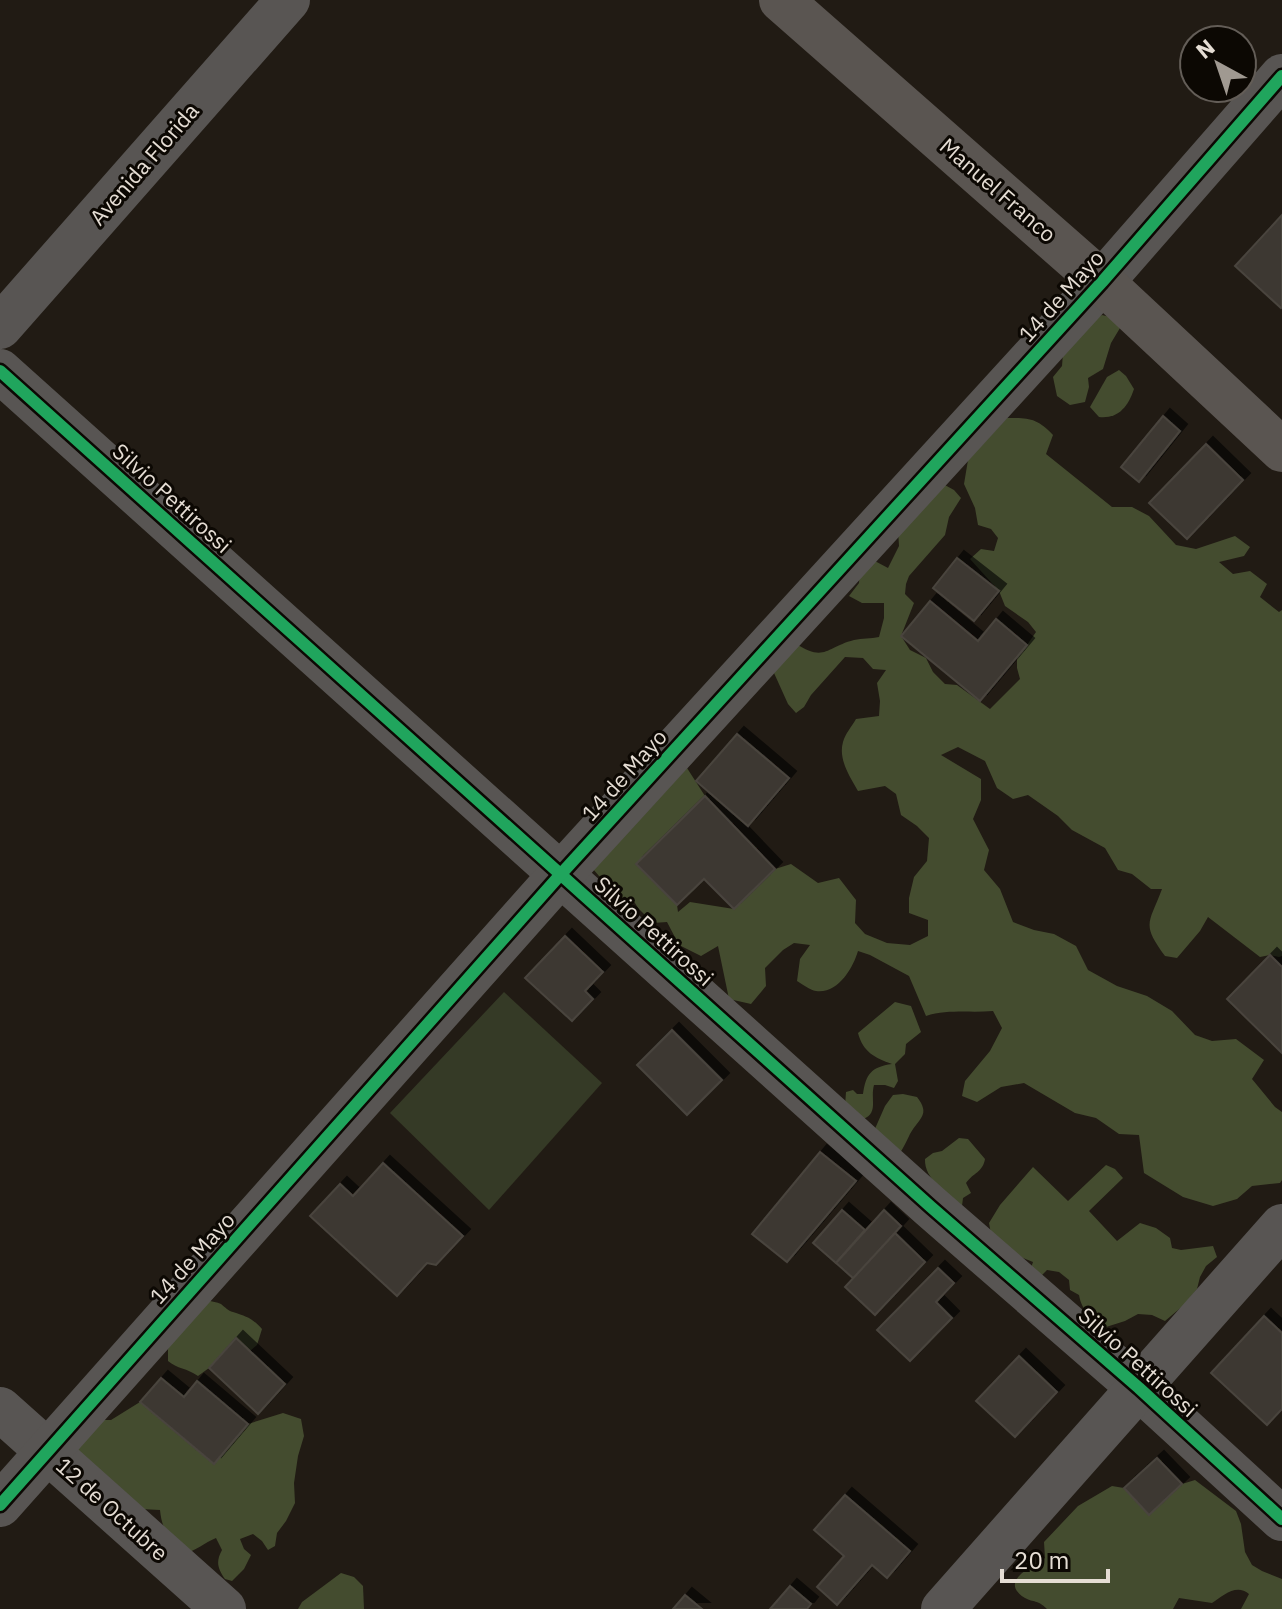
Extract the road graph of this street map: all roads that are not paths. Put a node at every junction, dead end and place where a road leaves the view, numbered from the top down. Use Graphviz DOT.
graph roads {
  1 [pos="288,0"];
  2 [pos="781,0"];
  3 [pos="1282,76"];
  4 [pos="1102,282"];
  5 [pos="0,327"];
  6 [pos="0,371"];
  7 [pos="1282,450"];
  8 [pos="561,874"];
  9 [pos="1282,1226"];
  10 [pos="1139,1388"];
  11 [pos="0,1409"];
  12 [pos="47,1451"];
  13 [pos="0,1505"];
  14 [pos="1282,1519"];
  15 [pos="224,1609"];
  16 [pos="943,1609"];
  1 -- 5 [label="street, Avenida Florida"];
  2 -- 4 [label="main road, Manuel Franco"];
  3 -- 4 [label="street, 14 de Mayo"];
  4 -- 7 [label="main road, Manuel Franco"];
  4 -- 8 [label="street, 14 de Mayo"];
  6 -- 8 [label="street, Silvio Pettirossi"];
  8 -- 10 [label="street, Silvio Pettirossi"];
  8 -- 12 [label="street, 14 de Mayo"];
  9 -- 10 [label="street"];
  10 -- 14 [label="street, Silvio Pettirossi"];
  10 -- 16 [label="street"];
  11 -- 12 [label="street, 12 de Octubre"];
  12 -- 13 [label="street, 14 de Mayo"];
  12 -- 15 [label="street, 12 de Octubre"];
}
